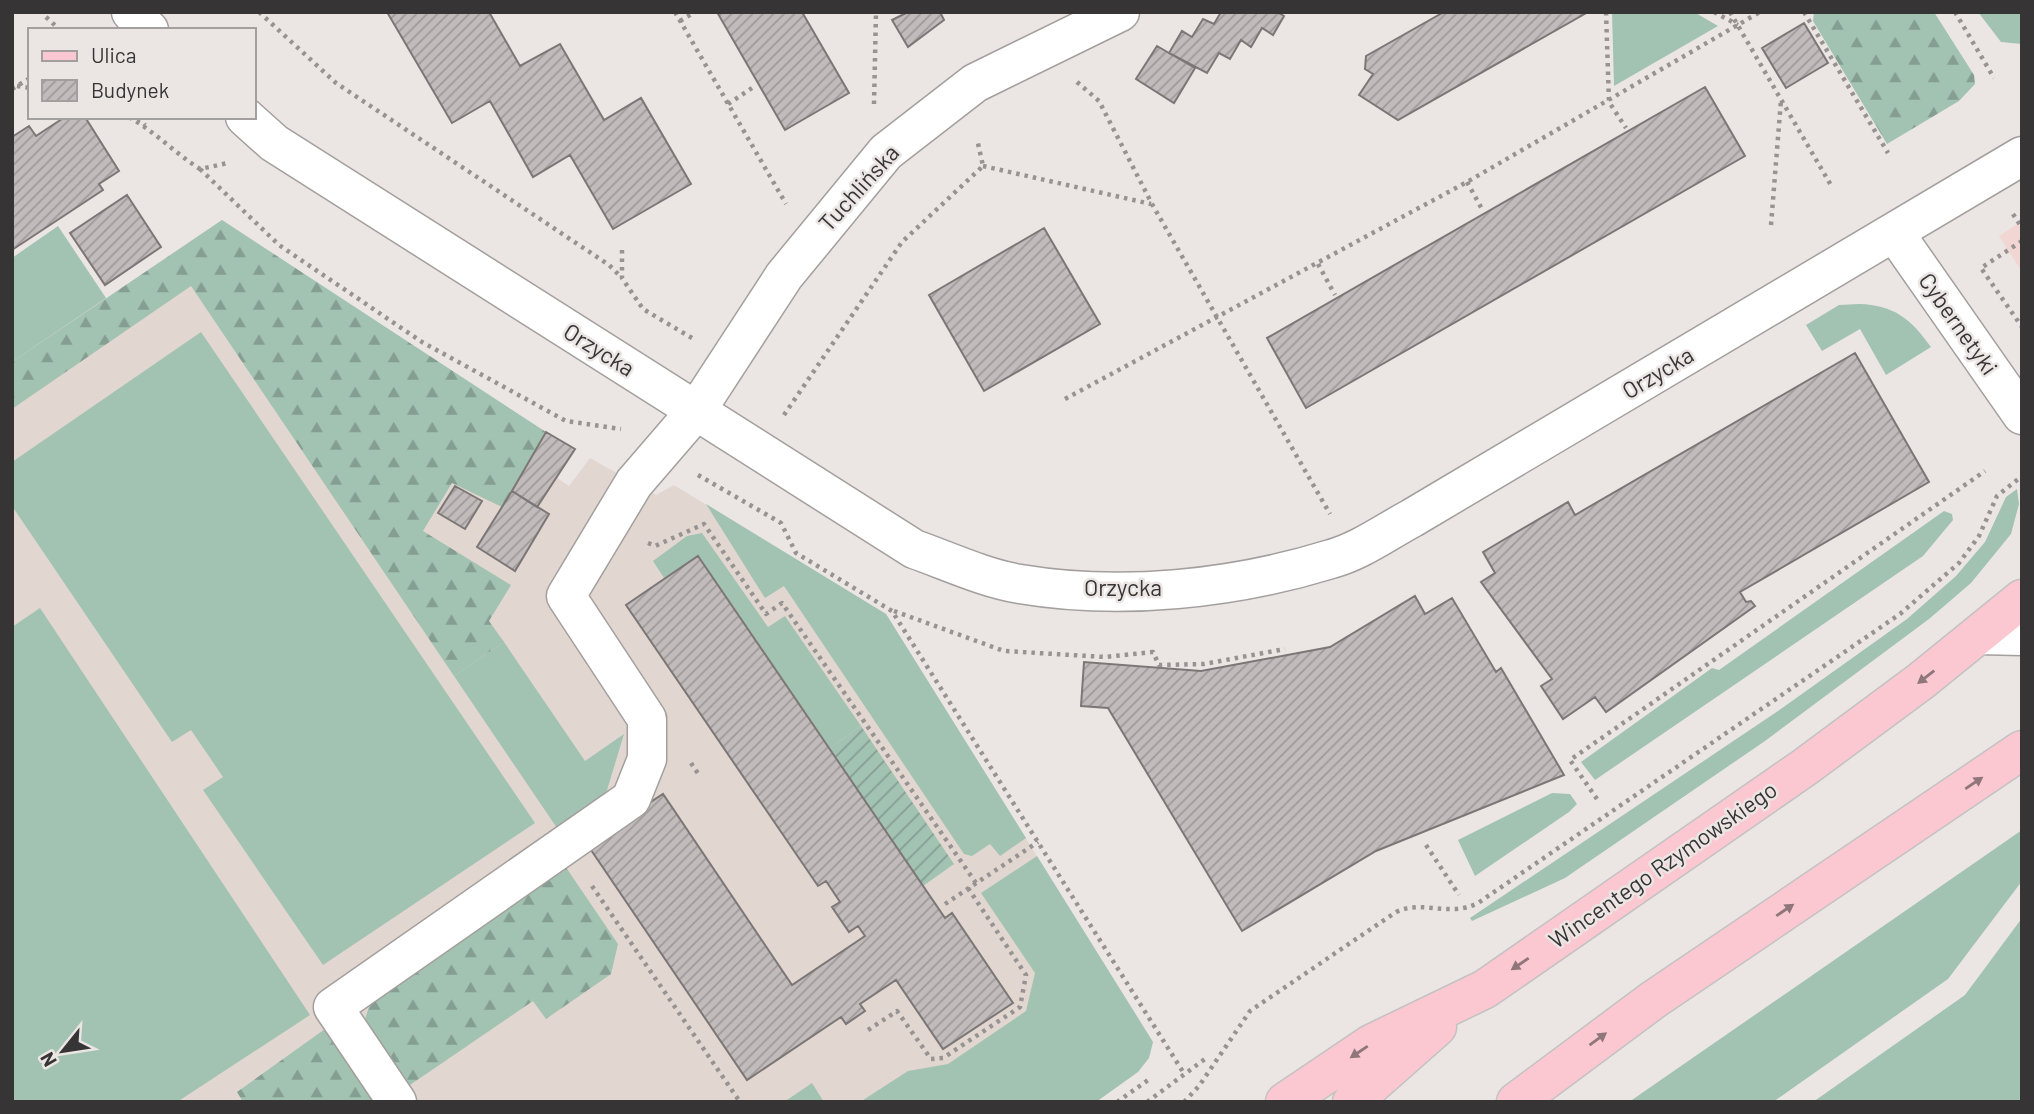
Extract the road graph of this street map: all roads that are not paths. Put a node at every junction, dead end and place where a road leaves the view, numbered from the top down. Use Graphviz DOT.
graph roads {
  1 [pos="131,12"];
  2 [pos="1120,12"];
  3 [pos="147,28"];
  4 [pos="247,119"];
  5 [pos="2022,156"];
  6 [pos="1894,232"];
  7 [pos="696,411"];
  8 [pos="2022,415"];
  9 [pos="2022,577"];
  10 [pos="2022,599"];
  11 [pos="1979,635"];
  12 [pos="2022,636"];
  13 [pos="2022,750"];
  14 [pos="1485,989"];
  15 [pos="397,1102"];
  16 [pos="1285,1102"];
  17 [pos="1352,1102"];
  18 [pos="1516,1102"];
  1 -- 3 [label="street"];
  2 -- 7 [label="street, Tuchlińska"];
  4 -- 7 [label="street, Orzycka"];
  5 -- 6 [label="street, Orzycka"];
  6 -- 7 [label="street, Orzycka"];
  6 -- 8 [label="street, Cybernetyki"];
  7 -- 15 [label="street, Tuchlińska"];
  9 -- 11 [label="street"];
  10 -- 11 [label="main road, Wincentego Rzymowskiego"];
  11 -- 12 [label="street"];
  11 -- 14 [label="main road, Wincentego Rzymowskiego, one-way"];
  18 -- 13 [label="main road, one-way"];
  14 -- 16 [label="main road, Wincentego Rzymowskiego, one-way"];
  14 -- 17 [label="main road"];
}
